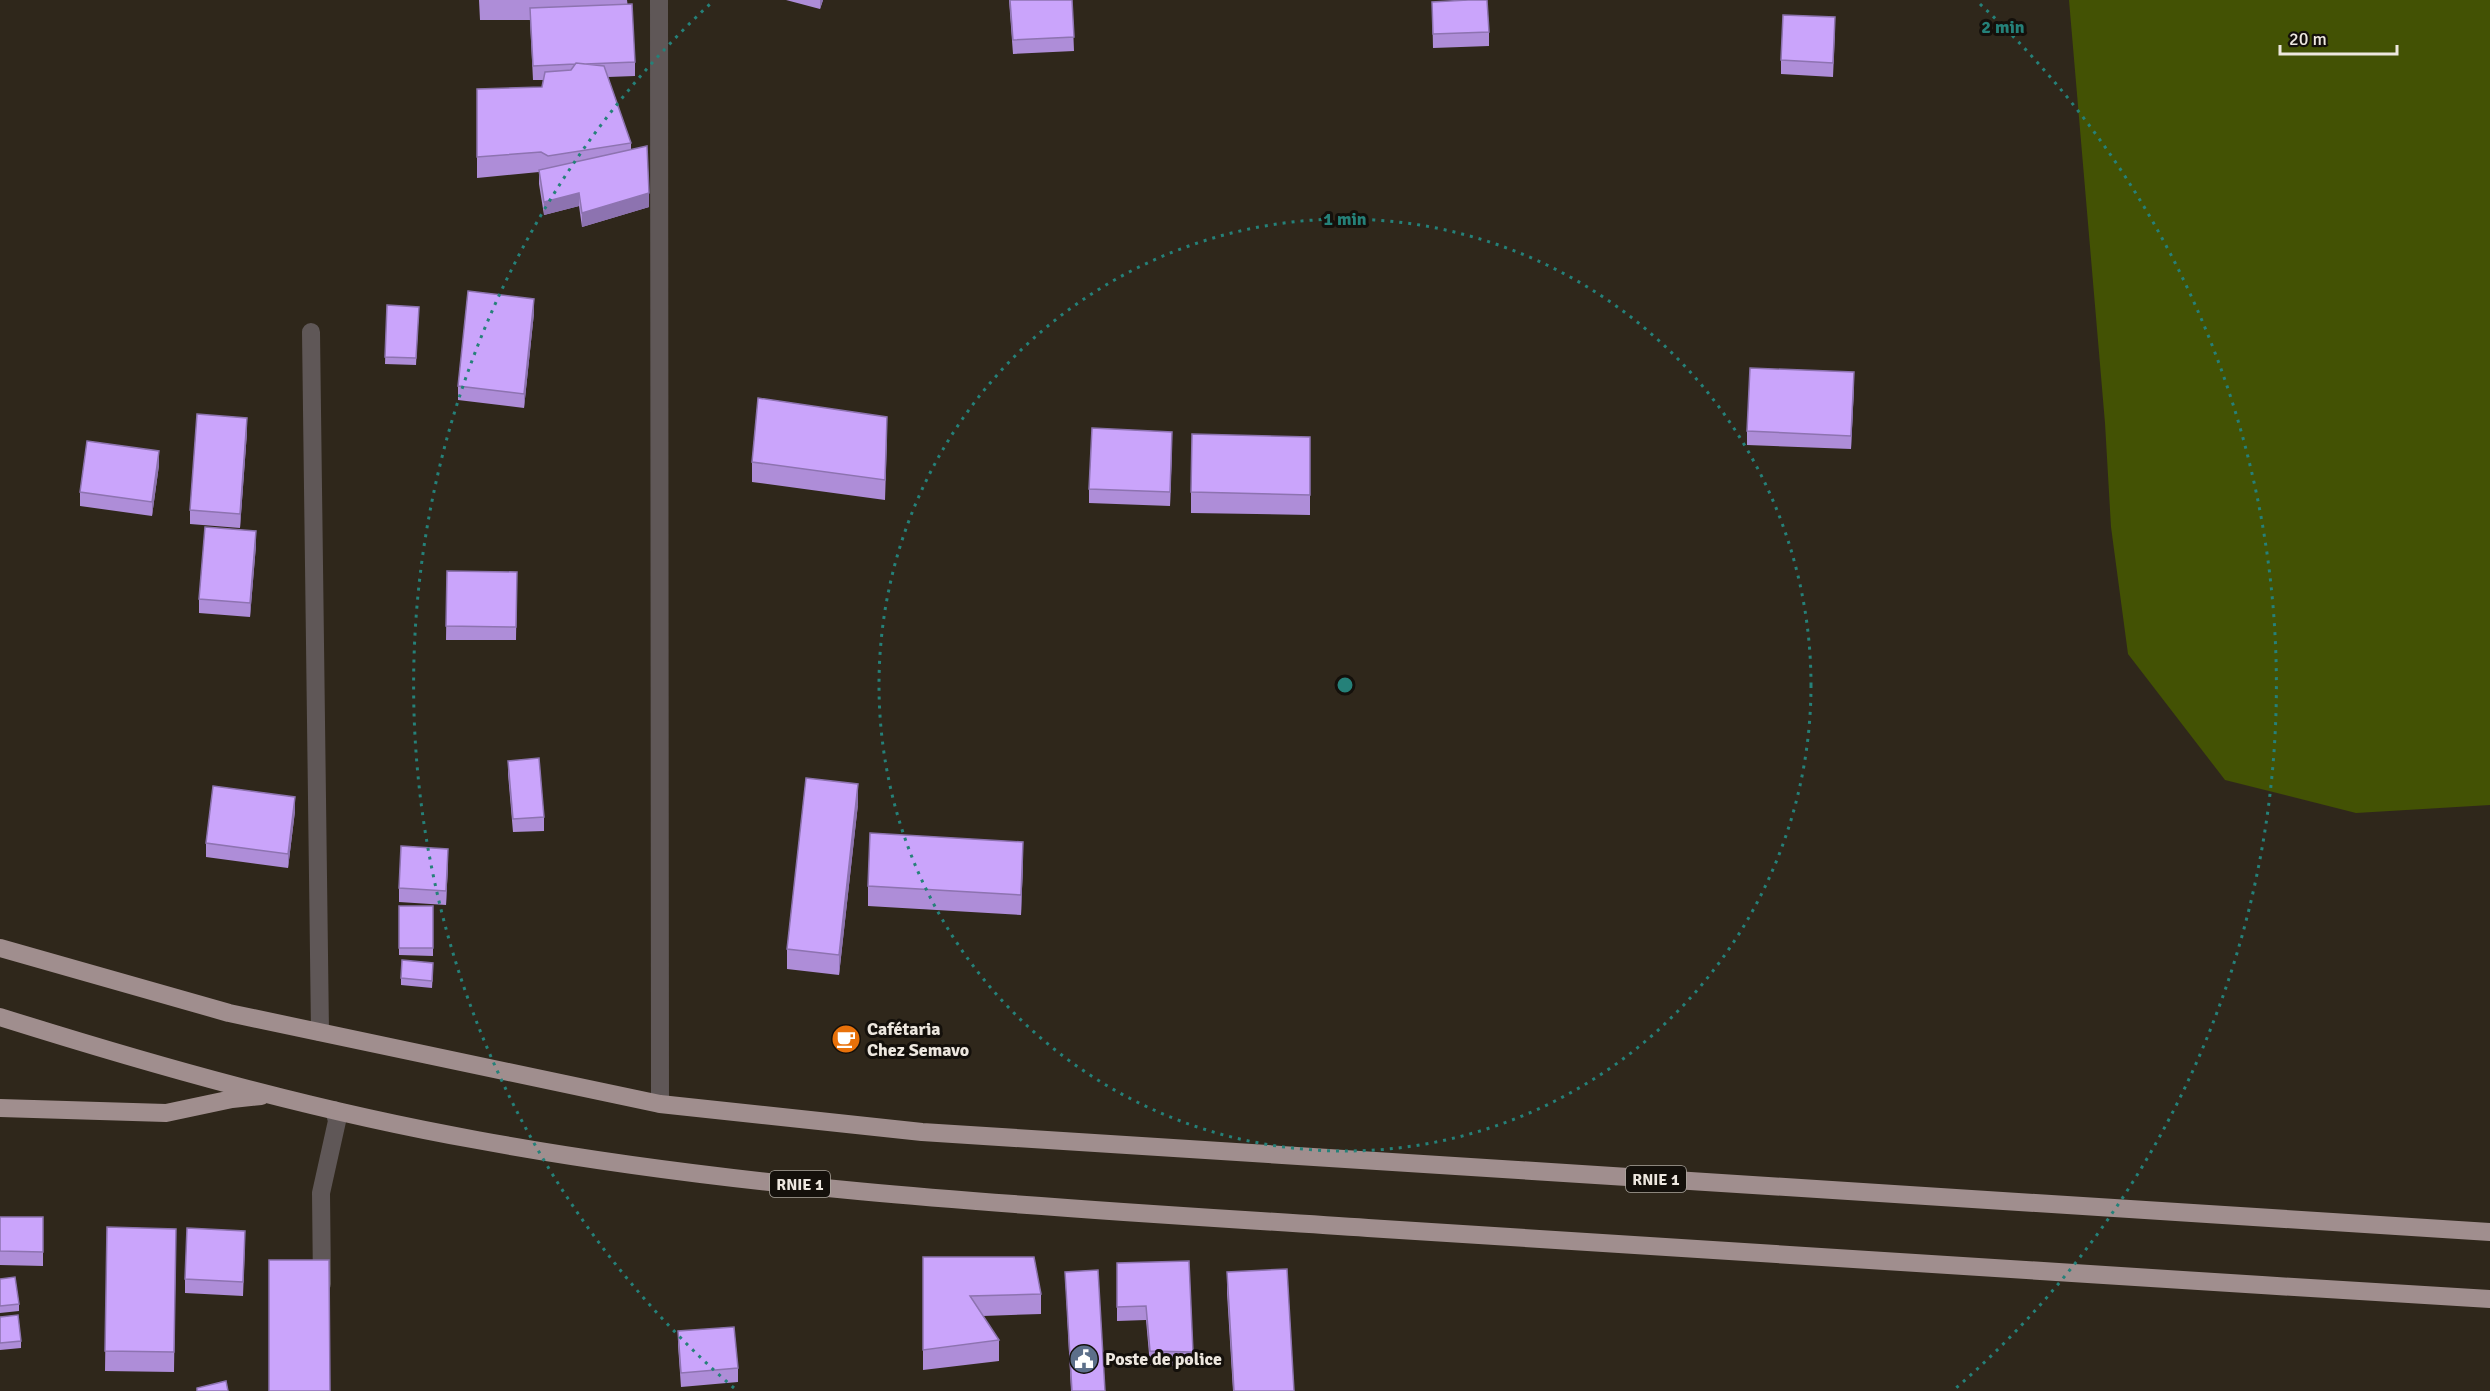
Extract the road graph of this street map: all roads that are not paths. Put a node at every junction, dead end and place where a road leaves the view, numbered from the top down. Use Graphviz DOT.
graph roads {
  1 [pos="659,0"];
  2 [pos="311,332"];
  3 [pos="0,948"];
  4 [pos="0,1017"];
  5 [pos="320,1032"];
  6 [pos="271,1095"];
  7 [pos="660,1104"];
  8 [pos="0,1108"];
  9 [pos="334,1110"];
  10 [pos="2490,1232"];
  11 [pos="322,1296"];
  12 [pos="2490,1299"];
  1 -- 7 [label="street"];
  2 -- 5 [label="street"];
  3 -- 5 [label="highway, RNIE 1"];
  4 -- 6 [label="highway, RNIE 1"];
  5 -- 7 [label="highway, RNIE 1"];
  6 -- 8 [label="highway"];
  6 -- 9 [label="highway, RNIE 1"];
  7 -- 10 [label="highway, RNIE 1"];
  9 -- 11 [label="street"];
  9 -- 12 [label="highway, RNIE 1"];
}
